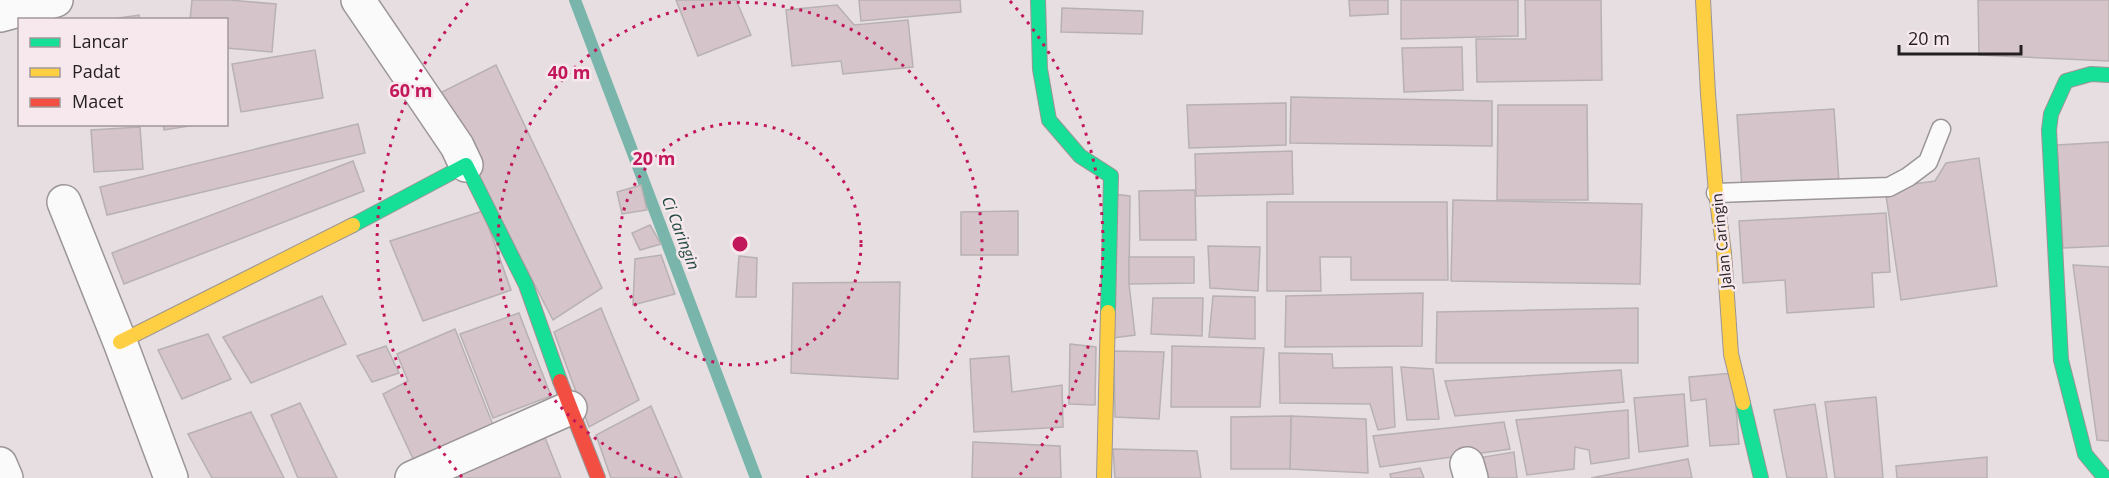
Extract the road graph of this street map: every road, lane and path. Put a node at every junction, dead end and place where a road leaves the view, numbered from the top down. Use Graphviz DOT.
graph roads {
  1 [pos="56,0"];
  2 [pos="358,0"];
  3 [pos="1038,0"];
  4 [pos="1703,0"];
  5 [pos="0,15"];
  6 [pos="2109,75"];
  7 [pos="1941,129"];
  8 [pos="466,165"];
  9 [pos="1716,193"];
  10 [pos="64,202"];
  11 [pos="120,342"];
  12 [pos="570,408"];
  13 [pos="0,464"];
  14 [pos="6,478"];
  15 [pos="171,478"];
  16 [pos="412,478"];
  17 [pos="598,478"];
  18 [pos="1104,478"];
  19 [pos="1761,478"];
  20 [pos="2105,478"];
  1 -- 5 [label="street"];
  2 -- 8 [label="street"];
  3 -- 18 [label="street"];
  4 -- 9 [label="street, Jalan Caringin"];
  6 -- 20 [label="street"];
  7 -- 9 [label="lane"];
  8 -- 11 [label="street"];
  8 -- 12 [label="street"];
  9 -- 19 [label="street, Jalan Caringin"];
  10 -- 11 [label="street"];
  11 -- 15 [label="street"];
  12 -- 16 [label="street"];
  12 -- 17 [label="street"];
  13 -- 14 [label="street"];
}
